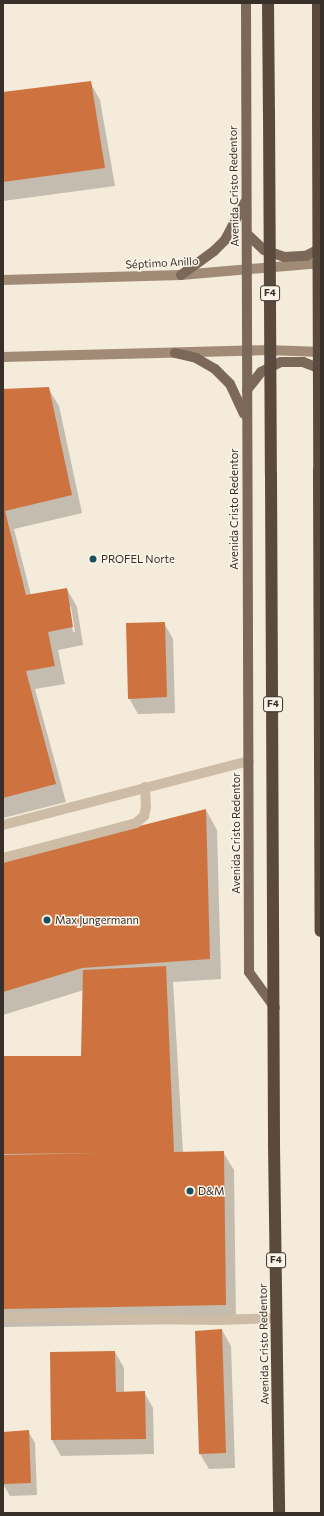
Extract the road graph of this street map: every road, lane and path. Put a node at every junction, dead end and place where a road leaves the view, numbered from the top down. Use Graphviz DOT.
graph roads {
  1 [pos="246,3"];
  2 [pos="268,3"];
  3 [pos="318,3"];
  4 [pos="246,200"];
  5 [pos="248,235"];
  6 [pos="321,248"];
  7 [pos="321,263"];
  8 [pos="248,269"];
  9 [pos="181,275"];
  10 [pos="3,280"];
  11 [pos="247,350"];
  12 [pos="321,352"];
  13 [pos="175,353"];
  14 [pos="3,357"];
  15 [pos="321,369"];
  16 [pos="247,390"];
  17 [pos="247,422"];
  18 [pos="249,761"];
  19 [pos="144,788"];
  20 [pos="3,825"];
  21 [pos="3,858"];
  22 [pos="321,930"];
  23 [pos="275,1008"];
  24 [pos="3,1317"];
  25 [pos="277,1318"];
  26 [pos="280,1513"];
  1 -- 4 [label="main road, Avenida Cristo Redentor"];
  2 -- 23 [label="highway, Avenida Cristo Redentor / F4, bridge"];
  3 -- 22 [label="highway, bridge"];
  4 -- 5 [label="main road, Avenida Cristo Redentor"];
  4 -- 9 [label="main road"];
  5 -- 6 [label="main road"];
  5 -- 8 [label="main road, Avenida Cristo Redentor"];
  7 -- 8 [label="main road, Séptimo Anillo"];
  8 -- 9 [label="main road, Séptimo Anillo"];
  8 -- 11 [label="main road, Avenida Cristo Redentor"];
  9 -- 10 [label="main road, Séptimo Anillo"];
  11 -- 12 [label="main road"];
  11 -- 13 [label="main road"];
  11 -- 16 [label="main road, Avenida Cristo Redentor"];
  13 -- 14 [label="main road"];
  13 -- 17 [label="main road"];
  15 -- 16 [label="main road"];
  16 -- 17 [label="main road, Avenida Cristo Redentor"];
  17 -- 18 [label="main road, Avenida Cristo Redentor"];
  18 -- 19 [label="street"];
  18 -- 23 [label="main road, Avenida Cristo Redentor"];
  19 -- 20 [label="street"];
  19 -- 21 [label="street"];
  23 -- 25 [label="highway, Avenida Cristo Redentor / F4"];
  24 -- 25 [label="street"];
  25 -- 26 [label="highway, Avenida Cristo Redentor / F4"];
}
